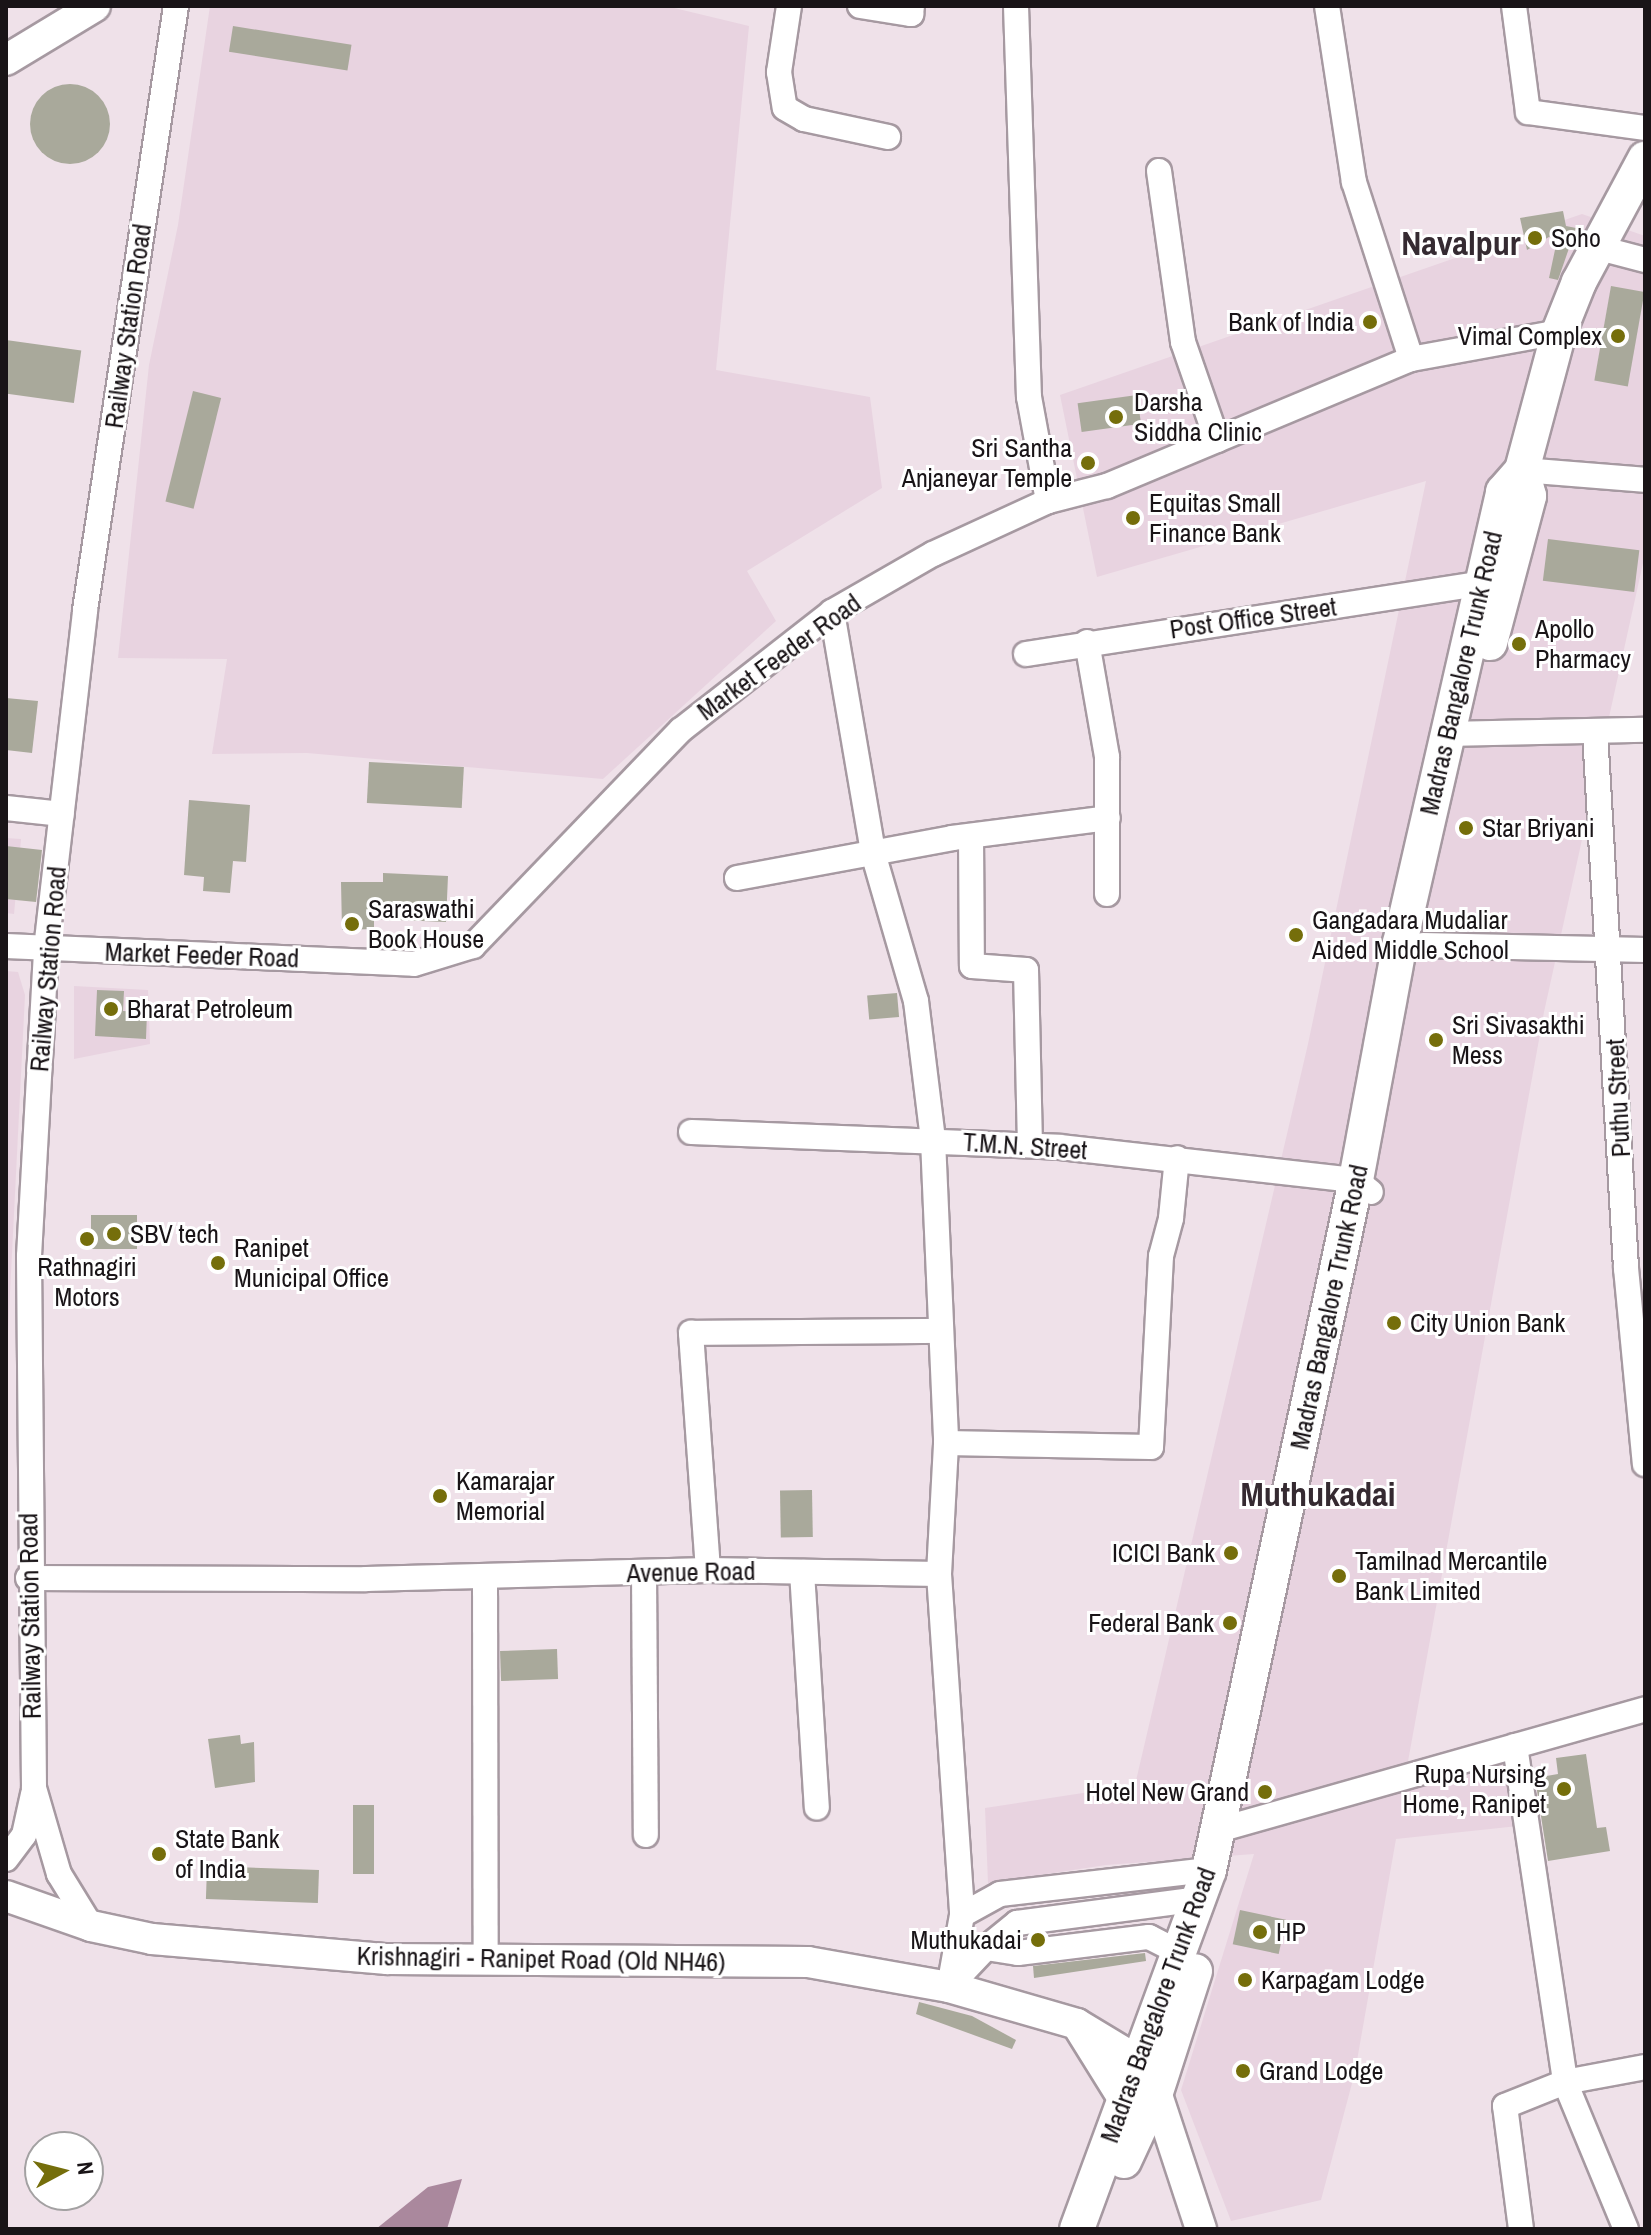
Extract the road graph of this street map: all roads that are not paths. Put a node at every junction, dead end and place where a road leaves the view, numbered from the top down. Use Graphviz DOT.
graph roads {
  1 [pos="95,6"];
  2 [pos="176,6"];
  3 [pos="789,6"];
  4 [pos="860,6"];
  5 [pos="912,6"];
  6 [pos="1016,6"];
  7 [pos="1327,6"];
  8 [pos="1514,6"];
  9 [pos="6,60"];
  10 [pos="1645,128"];
  11 [pos="888,137"];
  12 [pos="1645,159"];
  13 [pos="1159,171"];
  14 [pos="1599,248"];
  15 [pos="1645,260"];
  16 [pos="1559,332"];
  17 [pos="1411,359"];
  18 [pos="1217,440"];
  19 [pos="1522,470"];
  20 [pos="1645,480"];
  21 [pos="1048,501"];
  22 [pos="1480,584"];
  23 [pos="832,612"];
  24 [pos="1087,642"];
  25 [pos="1026,654"];
  26 [pos="1645,730"];
  27 [pos="1595,732"];
  28 [pos="1456,735"];
  29 [pos="6,808"];
  30 [pos="62,814"];
  31 [pos="1108,818"];
  32 [pos="971,836"];
  33 [pos="873,853"];
  34 [pos="737,878"];
  35 [pos="1107,894"];
  36 [pos="1423,945"];
  37 [pos="6,946"];
  38 [pos="46,949"];
  39 [pos="1610,949"];
  40 [pos="1645,950"];
  41 [pos="1402,999"];
  42 [pos="691,1132"];
  43 [pos="933,1140"];
  44 [pos="1030,1145"];
  45 [pos="1177,1158"];
  46 [pos="1364,1186"];
  47 [pos="941,1331"];
  48 [pos="946,1443"];
  49 [pos="1645,1464"];
  50 [pos="708,1570"];
  51 [pos="644,1572"];
  52 [pos="802,1572"];
  53 [pos="939,1574"];
  54 [pos="485,1576"];
  55 [pos="28,1578"];
  56 [pos="1645,1709"];
  57 [pos="1515,1746"];
  58 [pos="34,1788"];
  59 [pos="817,1808"];
  60 [pos="1226,1829"];
  61 [pos="646,1835"];
  62 [pos="6,1859"];
  63 [pos="1204,1885"];
  64 [pos="6,1896"];
  65 [pos="962,1915"];
  66 [pos="91,1926"];
  67 [pos="986,1948"];
  68 [pos="1177,1951"];
  69 [pos="486,1960"];
  70 [pos="949,1987"];
  71 [pos="1077,2024"];
  72 [pos="1140,2062"];
  73 [pos="1645,2067"];
  74 [pos="1565,2082"];
  75 [pos="1141,2102"];
  76 [pos="1077,2229"];
  77 [pos="1097,2229"];
  78 [pos="1184,2229"];
  79 [pos="1201,2229"];
  80 [pos="1521,2229"];
  81 [pos="1626,2229"];
  1 -- 9 [label="main road"];
  2 -- 30 [label="street, Railway Station Road"];
  3 -- 11 [label="street"];
  4 -- 5 [label="street"];
  6 -- 21 [label="street"];
  7 -- 17 [label="street"];
  8 -- 10 [label="street"];
  12 -- 14 [label="highway, Madras Bangalore Trunk Road"];
  13 -- 18 [label="street"];
  14 -- 15 [label="street"];
  14 -- 16 [label="highway, Madras Bangalore Trunk Road"];
  16 -- 17 [label="street, Market Feeder Road"];
  16 -- 19 [label="highway, Madras Bangalore Trunk Road"];
  17 -- 18 [label="street, Market Feeder Road"];
  18 -- 21 [label="street, Market Feeder Road"];
  19 -- 20 [label="street"];
  19 -- 22 [label="highway, Madras Bangalore Trunk Road"];
  19 -- 28 [label="highway, Madras Bangalore Trunk Road"];
  21 -- 23 [label="street, Market Feeder Road"];
  22 -- 24 [label="street, Post Office Street"];
  22 -- 28 [label="highway, Madras Bangalore Trunk Road"];
  23 -- 33 [label="street"];
  23 -- 38 [label="street, Market Feeder Road"];
  24 -- 25 [label="street, Post Office Street"];
  24 -- 31 [label="street"];
  26 -- 27 [label="street"];
  27 -- 28 [label="street"];
  27 -- 39 [label="street, Puthu Street"];
  28 -- 36 [label="highway, Madras Bangalore Trunk Road"];
  28 -- 41 [label="highway, Madras Bangalore Trunk Road"];
  29 -- 30 [label="street"];
  30 -- 38 [label="street, Railway Station Road"];
  31 -- 32 [label="street"];
  31 -- 35 [label="street"];
  32 -- 33 [label="street"];
  32 -- 44 [label="street"];
  33 -- 34 [label="street"];
  33 -- 43 [label="street"];
  36 -- 39 [label="street"];
  36 -- 41 [label="highway, Madras Bangalore Trunk Road"];
  37 -- 38 [label="street, Market Feeder Road"];
  38 -- 55 [label="street, Railway Station Road"];
  39 -- 40 [label="street"];
  39 -- 49 [label="street, Puthu Street"];
  41 -- 46 [label="highway, Madras Bangalore Trunk Road"];
  42 -- 43 [label="street, T.M.N. Street"];
  43 -- 44 [label="street, T.M.N. Street"];
  43 -- 47 [label="street"];
  44 -- 45 [label="street, T.M.N. Street"];
  45 -- 46 [label="street, T.M.N. Street"];
  45 -- 48 [label="street"];
  46 -- 60 [label="highway, Madras Bangalore Trunk Road"];
  47 -- 48 [label="street"];
  47 -- 50 [label="street"];
  48 -- 53 [label="street"];
  50 -- 51 [label="street, Avenue Road"];
  50 -- 52 [label="street, Avenue Road"];
  51 -- 54 [label="street, Avenue Road"];
  51 -- 61 [label="street"];
  52 -- 53 [label="street, Avenue Road"];
  52 -- 59 [label="street"];
  53 -- 65 [label="street"];
  54 -- 55 [label="street, Avenue Road"];
  54 -- 69 [label="street"];
  55 -- 58 [label="street, Railway Station Road"];
  56 -- 57 [label="street"];
  57 -- 60 [label="street"];
  57 -- 74 [label="street"];
  58 -- 62 [label="street"];
  58 -- 66 [label="street, Railway Station Road"];
  60 -- 63 [label="highway, Madras Bangalore Trunk Road"];
  60 -- 75 [label="highway"];
  63 -- 65 [label="street"];
  63 -- 67 [label="street"];
  63 -- 68 [label="highway, Madras Bangalore Trunk Road"];
  64 -- 66 [label="main road, Krishnagiri - Ranipet Road (Old NH46)"];
  65 -- 70 [label="street"];
  66 -- 69 [label="main road, Krishnagiri - Ranipet Road (Old NH46)"];
  67 -- 68 [label="street"];
  67 -- 70 [label="street"];
  68 -- 72 [label="highway, Madras Bangalore Trunk Road"];
  69 -- 70 [label="main road, Krishnagiri - Ranipet Road (Old NH46)"];
  70 -- 71 [label="main road, Krishnagiri - Ranipet Road (Old NH46)"];
  71 -- 72 [label="main road, Krishnagiri - Ranipet Road (Old NH46)"];
  71 -- 75 [label="main road"];
  72 -- 75 [label="highway, Madras Bangalore Trunk Road"];
  73 -- 74 [label="street"];
  74 -- 80 [label="street"];
  74 -- 81 [label="street"];
  75 -- 76 [label="highway, Madras Bangalore Trunk Road"];
  75 -- 77 [label="highway"];
  75 -- 78 [label="main road"];
  75 -- 79 [label="main road"];
}
